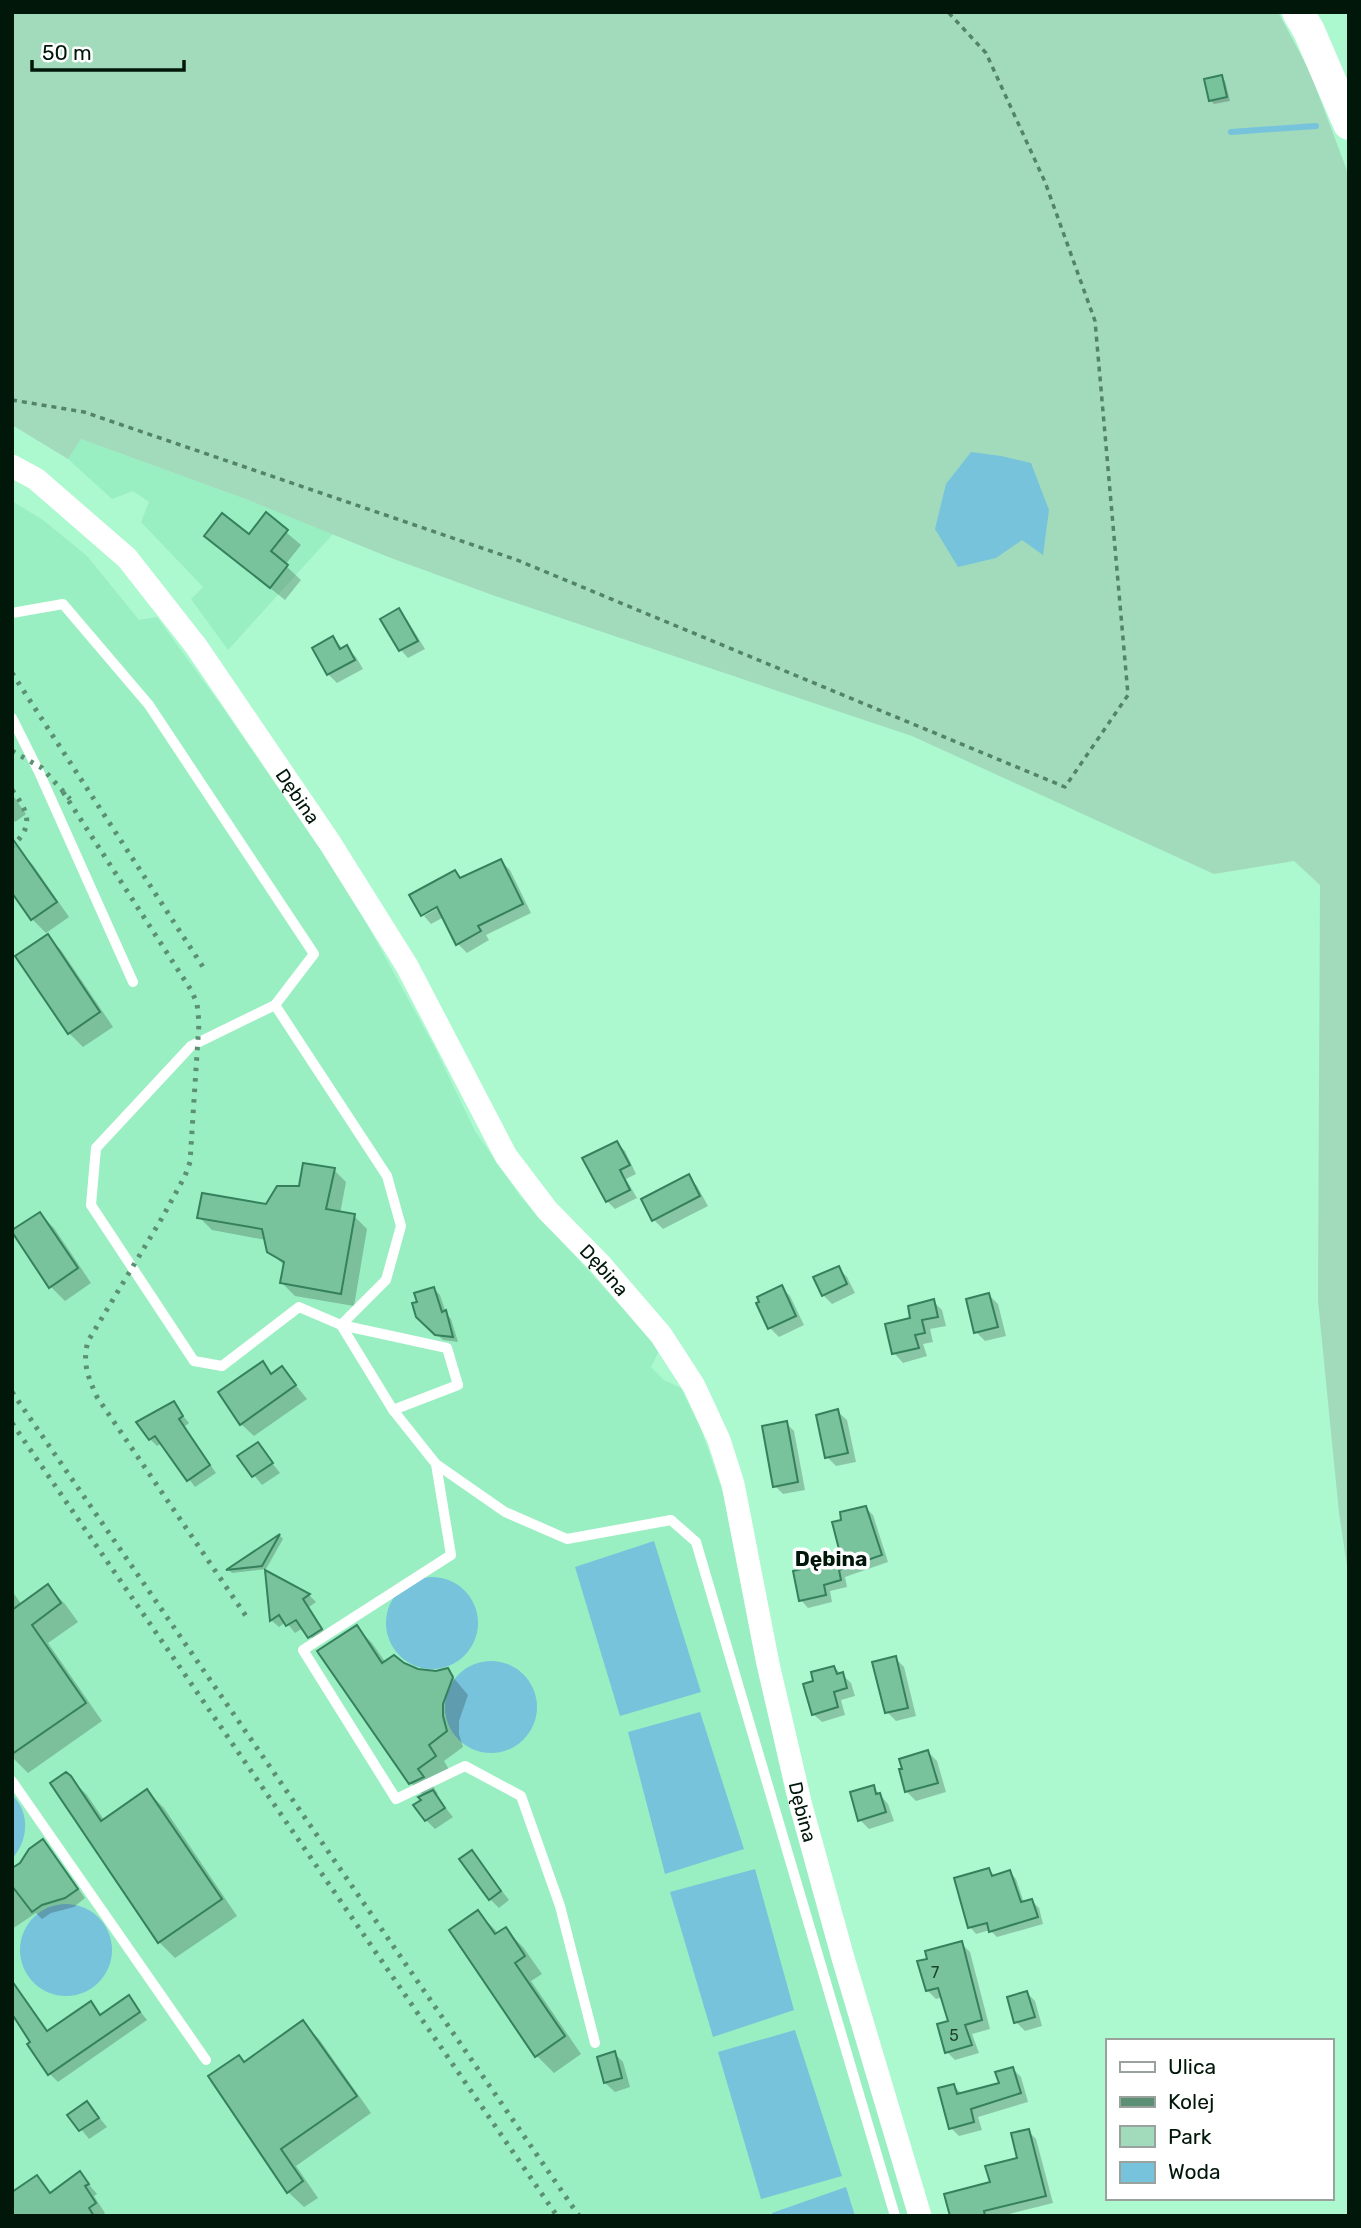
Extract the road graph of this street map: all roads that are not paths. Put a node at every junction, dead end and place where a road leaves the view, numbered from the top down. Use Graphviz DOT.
graph roads {
  1 [pos="1298,12"];
  2 [pos="1349,124"];
  3 [pos="12,466"];
  4 [pos="12,613"];
  5 [pos="12,718"];
  6 [pos="132,982"];
  7 [pos="275,1005"];
  8 [pos="341,1325"];
  9 [pos="393,1410"];
  10 [pos="436,1464"];
  11 [pos="12,1781"];
  12 [pos="595,2043"];
  13 [pos="206,2060"];
  14 [pos="895,2216"];
  15 [pos="920,2216"];
  1 -- 2 [label="main road"];
  3 -- 15 [label="street, Dębina"];
  4 -- 7 [label="lane"];
  5 -- 6 [label="lane"];
  7 -- 8 [label="lane"];
  7 -- 8 [label="lane"];
  8 -- 9 [label="lane"];
  8 -- 9 [label="lane"];
  9 -- 10 [label="lane"];
  10 -- 12 [label="lane"];
  10 -- 14 [label="lane"];
  11 -- 13 [label="lane"];
}
